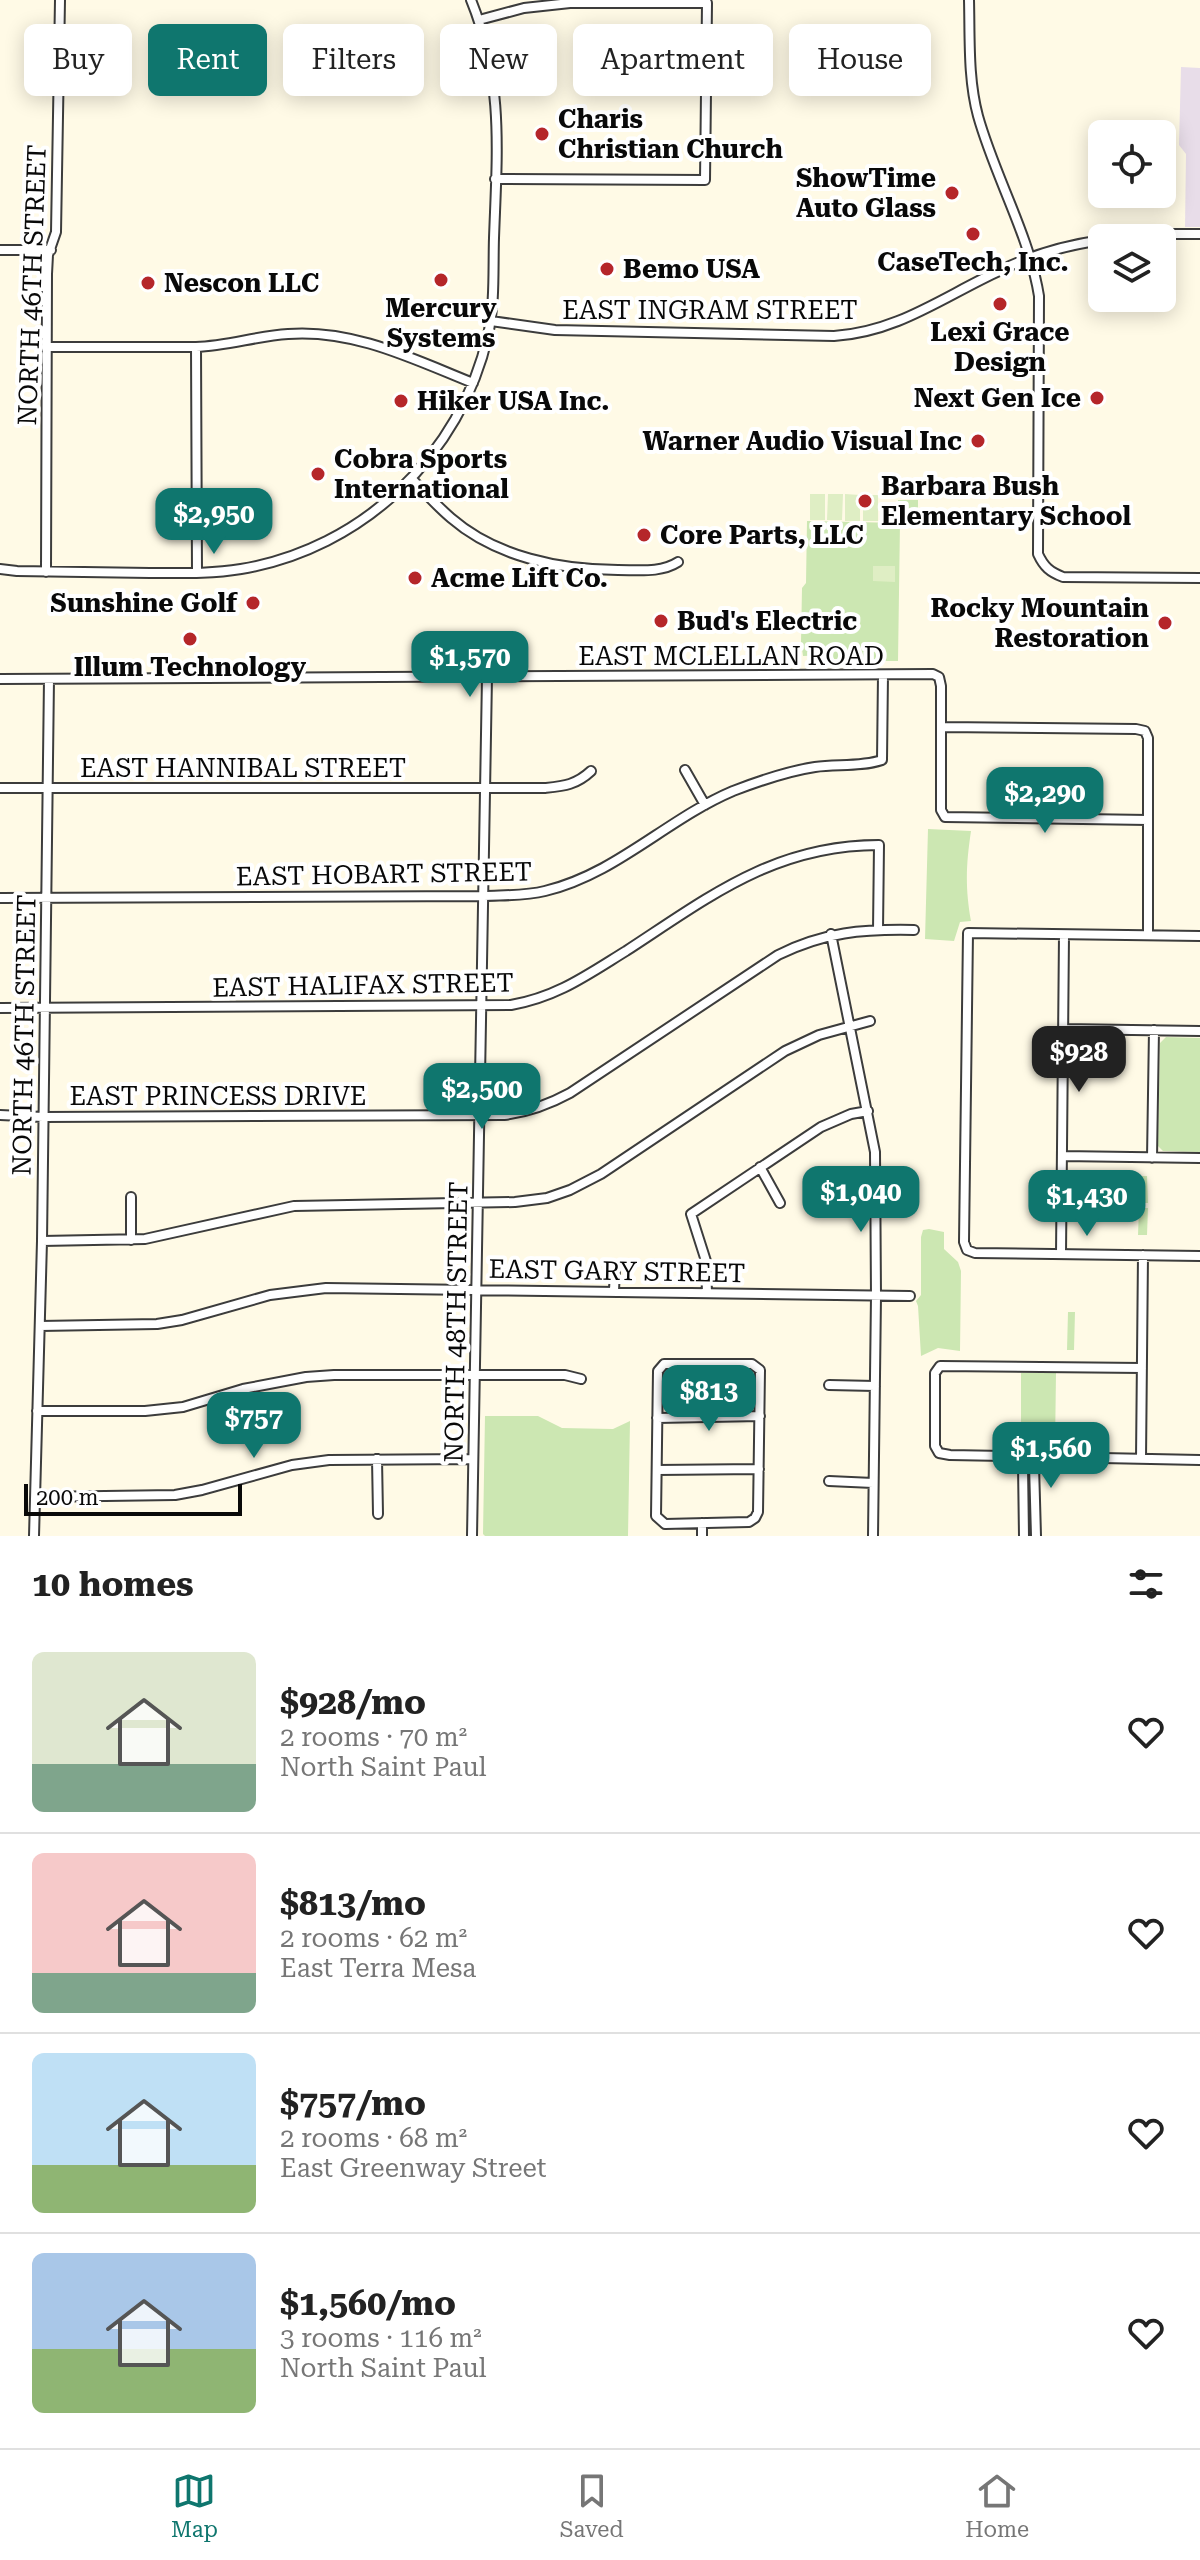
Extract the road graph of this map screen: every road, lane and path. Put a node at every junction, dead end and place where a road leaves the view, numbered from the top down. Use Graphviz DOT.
graph roads {
  1 [pos="60,0"];
  2 [pos="471,0"];
  3 [pos="969,0"];
  4 [pos="479,20"];
  5 [pos="495,179"];
  6 [pos="1176,234"];
  7 [pos="1200,234"];
  8 [pos="1088,243"];
  9 [pos="0,250"];
  10 [pos="51,250"];
  11 [pos="1029,258"];
  12 [pos="491,321"];
  13 [pos="46,347"];
  14 [pos="196,347"];
  15 [pos="473,383"];
  16 [pos="412,479"];
  17 [pos="678,562"];
  18 [pos="0,569"];
  19 [pos="46,572"];
  20 [pos="197,573"];
  21 [pos="1200,578"];
  22 [pos="883,675"];
  23 [pos="487,677"];
  24 [pos="0,679"];
  25 [pos="49,679"];
  26 [pos="942,727"];
  27 [pos="685,770"];
  28 [pos="591,771"];
  29 [pos="485,787"];
  30 [pos="0,788"];
  31 [pos="48,788"];
  32 [pos="705,805"];
  33 [pos="1148,820"];
  34 [pos="484,896"];
  35 [pos="0,898"];
  36 [pos="46,898"];
  37 [pos="878,930"];
  38 [pos="914,930"];
  39 [pos="831,934"];
  40 [pos="1064,935"];
  41 [pos="1148,935"];
  42 [pos="1200,936"];
  43 [pos="482,1005"];
  44 [pos="0,1008"];
  45 [pos="44,1008"];
  46 [pos="870,1021"];
  47 [pos="850,1026"];
  48 [pos="1064,1029"];
  49 [pos="1154,1030"];
  50 [pos="1200,1031"];
  51 [pos="868,1111"];
  52 [pos="0,1115"];
  53 [pos="480,1115"];
  54 [pos="43,1117"];
  55 [pos="1062,1156"];
  56 [pos="1152,1158"];
  57 [pos="1200,1158"];
  58 [pos="760,1167"];
  59 [pos="131,1197"];
  60 [pos="478,1203"];
  61 [pos="780,1203"];
  62 [pos="131,1240"];
  63 [pos="42,1241"];
  64 [pos="1061,1254"];
  65 [pos="1143,1255"];
  66 [pos="1200,1256"];
  67 [pos="615,1269"];
  68 [pos="477,1289"];
  69 [pos="614,1291"];
  70 [pos="707,1293"];
  71 [pos="876,1296"];
  72 [pos="910,1296"];
  73 [pos="40,1326"];
  74 [pos="1142,1368"];
  75 [pos="476,1375"];
  76 [pos="581,1379"];
  77 [pos="829,1385"];
  78 [pos="875,1386"];
  79 [pos="37,1411"];
  80 [pos="760,1416"];
  81 [pos="657,1418"];
  82 [pos="1028,1457"];
  83 [pos="377,1459"];
  84 [pos="473,1459"];
  85 [pos="1141,1459"];
  86 [pos="1200,1460"];
  87 [pos="759,1469"];
  88 [pos="657,1470"];
  89 [pos="829,1481"];
  90 [pos="873,1483"];
  91 [pos="35,1497"];
  92 [pos="378,1514"];
  93 [pos="706,1523"];
  94 [pos="34,1536"];
  95 [pos="472,1536"];
  96 [pos="702,1536"];
  97 [pos="711,1536"];
  98 [pos="873,1536"];
  99 [pos="1024,1536"];
  100 [pos="1036,1536"];
  1 -- 10 [label="street, NORTH 46TH STREET"];
  2 -- 4 [label="street"];
  3 -- 11 [label="street"];
  4 -- 5 [label="street"];
  4 -- 5 [label="street"];
  5 -- 12 [label="street"];
  6 -- 7 [label="street"];
  8 -- 11 [label="street, EAST INGRAM STREET"];
  9 -- 10 [label="street"];
  10 -- 13 [label="street, NORTH 46TH STREET"];
  11 -- 12 [label="street, EAST INGRAM STREET"];
  11 -- 21 [label="street"];
  12 -- 15 [label="street"];
  13 -- 14 [label="street"];
  13 -- 19 [label="street, NORTH 46TH STREET"];
  14 -- 15 [label="street"];
  14 -- 20 [label="street"];
  15 -- 16 [label="street"];
  16 -- 17 [label="street"];
  16 -- 20 [label="street"];
  18 -- 19 [label="street"];
  19 -- 20 [label="street"];
  22 -- 23 [label="street, EAST MCLELLAN ROAD"];
  22 -- 26 [label="street, EAST MCLELLAN ROAD"];
  22 -- 32 [label="street, EAST HOBART STREET"];
  23 -- 25 [label="street, EAST MCLELLAN ROAD"];
  23 -- 29 [label="street, NORTH 48TH STREET"];
  24 -- 25 [label="street, EAST MCLELLAN ROAD"];
  25 -- 31 [label="street, NORTH 46TH STREET"];
  26 -- 33 [label="street"];
  26 -- 33 [label="street"];
  27 -- 32 [label="street"];
  28 -- 29 [label="street, EAST HANNIBAL STREET"];
  29 -- 31 [label="street, EAST HANNIBAL STREET"];
  29 -- 34 [label="street, NORTH 48TH STREET"];
  30 -- 31 [label="street, EAST HANNIBAL STREET"];
  31 -- 36 [label="street, NORTH 46TH STREET"];
  32 -- 34 [label="street, EAST HOBART STREET"];
  33 -- 41 [label="street"];
  34 -- 36 [label="street, EAST HOBART STREET"];
  34 -- 43 [label="street, NORTH 48TH STREET"];
  35 -- 36 [label="street, EAST HOBART STREET"];
  36 -- 45 [label="street, NORTH 46TH STREET"];
  37 -- 38 [label="street, EAST PRINCESS DRIVE"];
  37 -- 39 [label="street, EAST PRINCESS DRIVE"];
  37 -- 43 [label="street, EAST HALIFAX STREET"];
  39 -- 47 [label="street"];
  39 -- 53 [label="street, EAST PRINCESS DRIVE"];
  40 -- 41 [label="street"];
  40 -- 48 [label="street"];
  40 -- 64 [label="street"];
  41 -- 42 [label="street"];
  43 -- 45 [label="street, EAST HALIFAX STREET"];
  43 -- 53 [label="street, NORTH 48TH STREET"];
  44 -- 45 [label="street, EAST HALIFAX STREET"];
  45 -- 54 [label="street, NORTH 46TH STREET"];
  46 -- 47 [label="street"];
  47 -- 51 [label="street"];
  47 -- 60 [label="street"];
  48 -- 49 [label="street"];
  48 -- 55 [label="street"];
  49 -- 50 [label="street"];
  49 -- 56 [label="street"];
  51 -- 58 [label="street"];
  51 -- 71 [label="street"];
  52 -- 54 [label="street, EAST PRINCESS DRIVE"];
  53 -- 54 [label="street, EAST PRINCESS DRIVE"];
  53 -- 60 [label="street, NORTH 48TH STREET"];
  54 -- 63 [label="street, NORTH 46TH STREET"];
  55 -- 56 [label="street"];
  55 -- 64 [label="street"];
  56 -- 57 [label="street"];
  58 -- 61 [label="street"];
  58 -- 70 [label="street"];
  59 -- 62 [label="street"];
  60 -- 62 [label="street"];
  60 -- 68 [label="street, NORTH 48TH STREET"];
  62 -- 63 [label="street"];
  63 -- 73 [label="street, NORTH 46TH STREET"];
  64 -- 65 [label="street"];
  65 -- 66 [label="street"];
  65 -- 74 [label="street"];
  67 -- 69 [label="street"];
  68 -- 69 [label="street, EAST GARY STREET"];
  68 -- 73 [label="street, EAST GARY STREET"];
  68 -- 75 [label="street, NORTH 48TH STREET"];
  69 -- 70 [label="street, EAST GARY STREET"];
  70 -- 71 [label="street, EAST GARY STREET"];
  71 -- 72 [label="street, EAST GARY STREET"];
  71 -- 78 [label="street"];
  73 -- 79 [label="street, NORTH 46TH STREET"];
  74 -- 82 [label="street"];
  74 -- 85 [label="street"];
  75 -- 76 [label="street"];
  75 -- 79 [label="street"];
  75 -- 84 [label="street, NORTH 48TH STREET"];
  77 -- 78 [label="street"];
  78 -- 90 [label="street"];
  79 -- 91 [label="street, NORTH 46TH STREET"];
  80 -- 81 [label="street"];
  80 -- 81 [label="street"];
  80 -- 87 [label="street"];
  81 -- 88 [label="street"];
  82 -- 85 [label="street"];
  82 -- 99 [label="street"];
  82 -- 100 [label="street"];
  83 -- 84 [label="street"];
  83 -- 91 [label="street"];
  83 -- 92 [label="street"];
  84 -- 95 [label="street, NORTH 48TH STREET"];
  85 -- 86 [label="street"];
  87 -- 88 [label="street"];
  87 -- 93 [label="street"];
  88 -- 93 [label="street"];
  89 -- 90 [label="street"];
  90 -- 98 [label="street"];
  91 -- 94 [label="street, NORTH 46TH STREET"];
  93 -- 96 [label="street"];
  93 -- 97 [label="street"];
}
